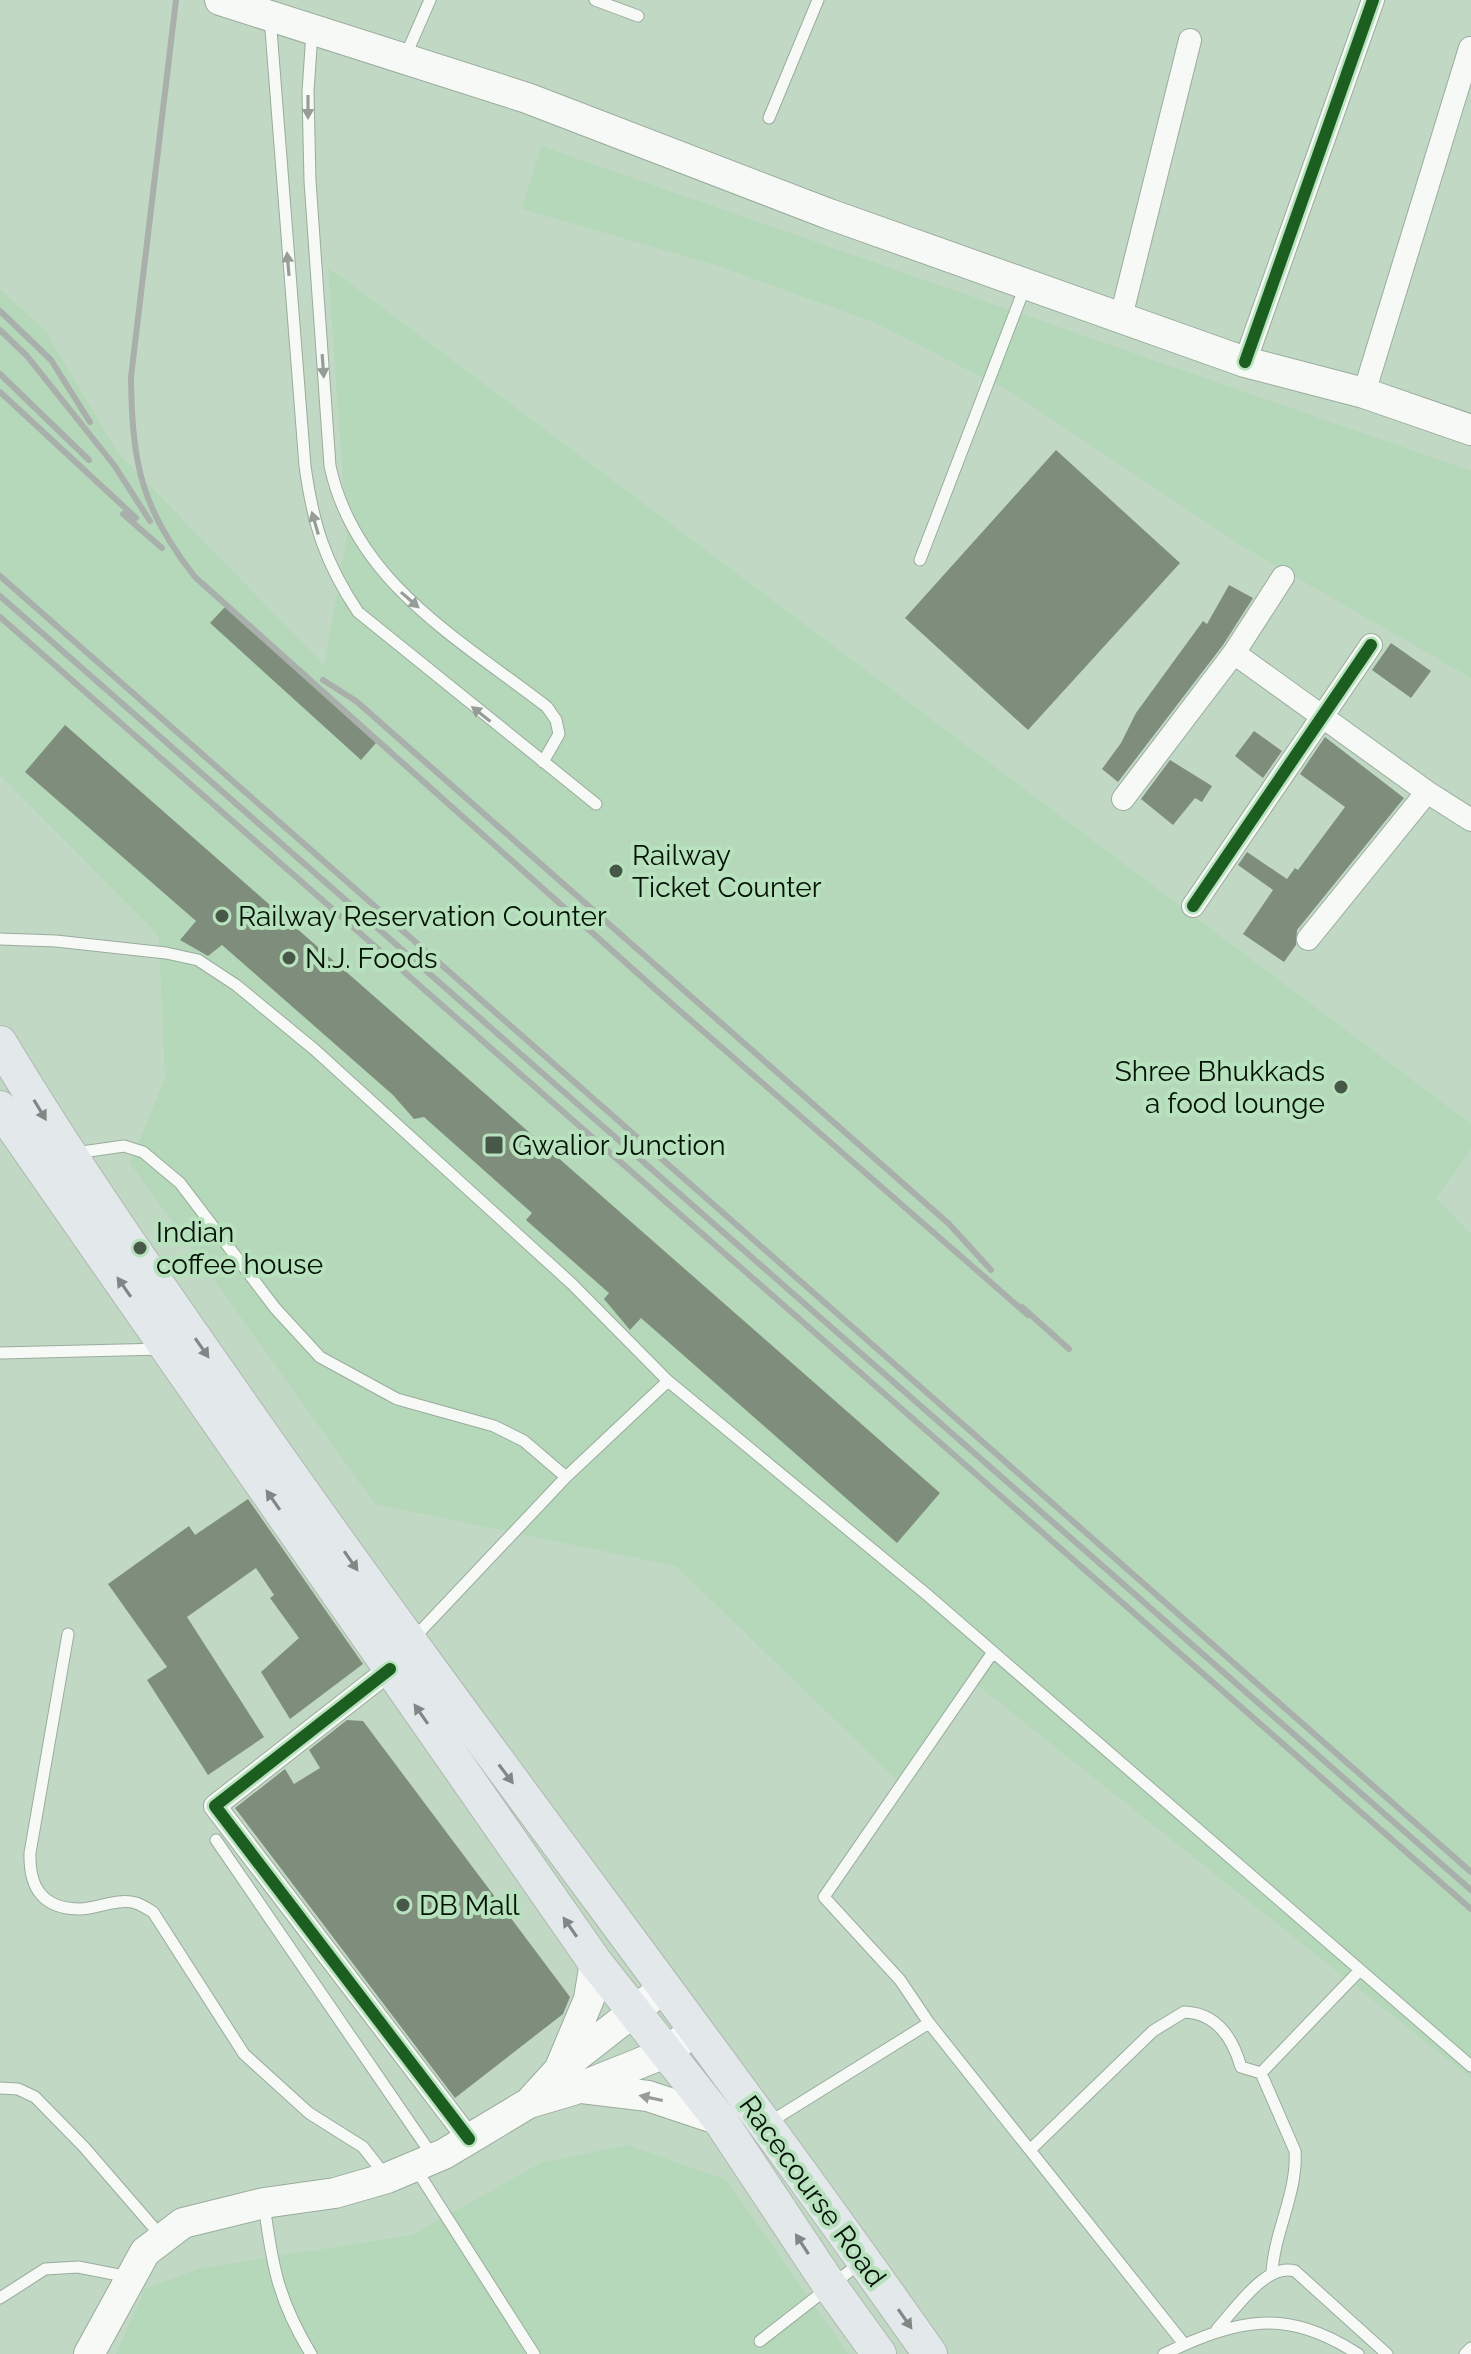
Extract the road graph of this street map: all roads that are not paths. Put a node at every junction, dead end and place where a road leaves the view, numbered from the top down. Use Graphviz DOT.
graph roads {
  1 [pos="220,0"];
  2 [pos="430,0"];
  3 [pos="595,0"];
  4 [pos="818,0"];
  5 [pos="1373,0"];
  6 [pos="269,13"];
  7 [pos="638,16"];
  8 [pos="313,29"];
  9 [pos="1190,40"];
  10 [pos="1470,48"];
  11 [pos="405,57"];
  12 [pos="769,118"];
  13 [pos="1026,283"];
  14 [pos="1121,317"];
  15 [pos="1245,362"];
  16 [pos="1364,393"];
  17 [pos="1471,430"];
  18 [pos="920,560"];
  19 [pos="1283,577"];
  20 [pos="1371,645"];
  21 [pos="1234,653"];
  22 [pos="1320,715"];
  23 [pos="543,762"];
  24 [pos="1427,792"];
  25 [pos="1123,799"];
  26 [pos="596,804"];
  27 [pos="1471,820"];
  28 [pos="1193,906"];
  29 [pos="0,939"];
  30 [pos="1308,939"];
  31 [pos="0,1043"];
  32 [pos="0,1108"];
  33 [pos="66,1154"];
  34 [pos="167,1349"];
  35 [pos="0,1353"];
  36 [pos="668,1381"];
  37 [pos="566,1477"];
  38 [pos="68,1634"];
  39 [pos="993,1652"];
  40 [pos="399,1657"];
  41 [pos="216,1840"];
  42 [pos="595,1962"];
  43 [pos="1360,1970"];
  44 [pos="665,1987"];
  45 [pos="635,2011"];
  46 [pos="929,2023"];
  47 [pos="695,2030"];
  48 [pos="665,2053"];
  49 [pos="1471,2066"];
  50 [pos="1261,2073"];
  51 [pos="569,2078"];
  52 [pos="0,2088"];
  53 [pos="720,2120"];
  54 [pos="765,2126"];
  55 [pos="469,2139"];
  56 [pos="1031,2149"];
  57 [pos="412,2168"];
  58 [pos="264,2203"];
  59 [pos="161,2236"];
  60 [pos="864,2260"];
  61 [pos="1272,2273"];
  62 [pos="130,2277"];
  63 [pos="830,2286"];
  64 [pos="0,2298"];
  65 [pos="1217,2329"];
  66 [pos="760,2341"];
  67 [pos="1184,2344"];
  68 [pos="1471,2348"];
  69 [pos="89,2354"];
  70 [pos="311,2354"];
  71 [pos="534,2354"];
  72 [pos="879,2354"];
  73 [pos="930,2354"];
  74 [pos="1164,2354"];
  75 [pos="1358,2354"];
  76 [pos="1387,2354"];
  77 [pos="1465,2354"];
  1 -- 6 [label="main road"];
  2 -- 11 [label="lane"];
  3 -- 7 [label="lane"];
  4 -- 12 [label="lane"];
  5 -- 15 [label="street"];
  6 -- 8 [label="main road"];
  23 -- 6 [label="lane, one-way"];
  8 -- 11 [label="main road"];
  8 -- 23 [label="lane, one-way"];
  9 -- 14 [label="street"];
  10 -- 16 [label="street"];
  11 -- 13 [label="main road"];
  13 -- 14 [label="main road"];
  13 -- 18 [label="lane"];
  14 -- 15 [label="main road"];
  15 -- 16 [label="main road"];
  16 -- 17 [label="main road"];
  19 -- 21 [label="street"];
  20 -- 22 [label="street"];
  21 -- 22 [label="street"];
  21 -- 25 [label="street"];
  22 -- 24 [label="street"];
  22 -- 28 [label="street"];
  23 -- 26 [label="lane"];
  24 -- 27 [label="street"];
  24 -- 30 [label="street"];
  29 -- 36 [label="lane"];
  31 -- 33 [label="main road, one-way"];
  34 -- 32 [label="main road, one-way"];
  33 -- 37 [label="lane"];
  33 -- 40 [label="main road, one-way"];
  34 -- 35 [label="lane"];
  40 -- 34 [label="main road, one-way"];
  36 -- 37 [label="lane"];
  36 -- 39 [label="lane"];
  37 -- 40 [label="lane"];
  38 -- 57 [label="lane"];
  39 -- 43 [label="lane"];
  39 -- 46 [label="lane"];
  42 -- 40 [label="main road, Racecourse Road, one-way"];
  40 -- 44 [label="main road, Racecourse Road, one-way"];
  40 -- 55 [label="street"];
  41 -- 57 [label="lane"];
  42 -- 45 [label="main road, Racecourse Road"];
  42 -- 51 [label="main road"];
  43 -- 49 [label="lane"];
  43 -- 50 [label="lane"];
  44 -- 45 [label="main road"];
  44 -- 47 [label="main road, Racecourse Road"];
  45 -- 48 [label="main road, Racecourse Road"];
  45 -- 51 [label="main road"];
  46 -- 54 [label="lane"];
  46 -- 56 [label="lane"];
  47 -- 48 [label="main road"];
  47 -- 54 [label="main road, Racecourse Road"];
  48 -- 51 [label="main road"];
  48 -- 53 [label="main road, Racecourse Road"];
  50 -- 56 [label="lane"];
  50 -- 61 [label="lane"];
  53 -- 51 [label="main road, one-way"];
  51 -- 55 [label="main road"];
  52 -- 59 [label="lane"];
  63 -- 53 [label="main road, Racecourse Road, one-way"];
  54 -- 60 [label="main road, Racecourse Road"];
  55 -- 57 [label="main road"];
  56 -- 67 [label="lane"];
  57 -- 58 [label="main road"];
  57 -- 71 [label="lane"];
  58 -- 59 [label="main road"];
  58 -- 70 [label="lane"];
  59 -- 62 [label="main road"];
  60 -- 63 [label="lane"];
  60 -- 73 [label="main road, Racecourse Road, one-way"];
  61 -- 65 [label="lane"];
  61 -- 76 [label="lane"];
  62 -- 64 [label="lane"];
  62 -- 69 [label="main road"];
  63 -- 66 [label="lane"];
  63 -- 72 [label="main road, Racecourse Road"];
  65 -- 67 [label="lane"];
  65 -- 75 [label="lane"];
  67 -- 74 [label="lane"];
  68 -- 77 [label="lane"];
}
